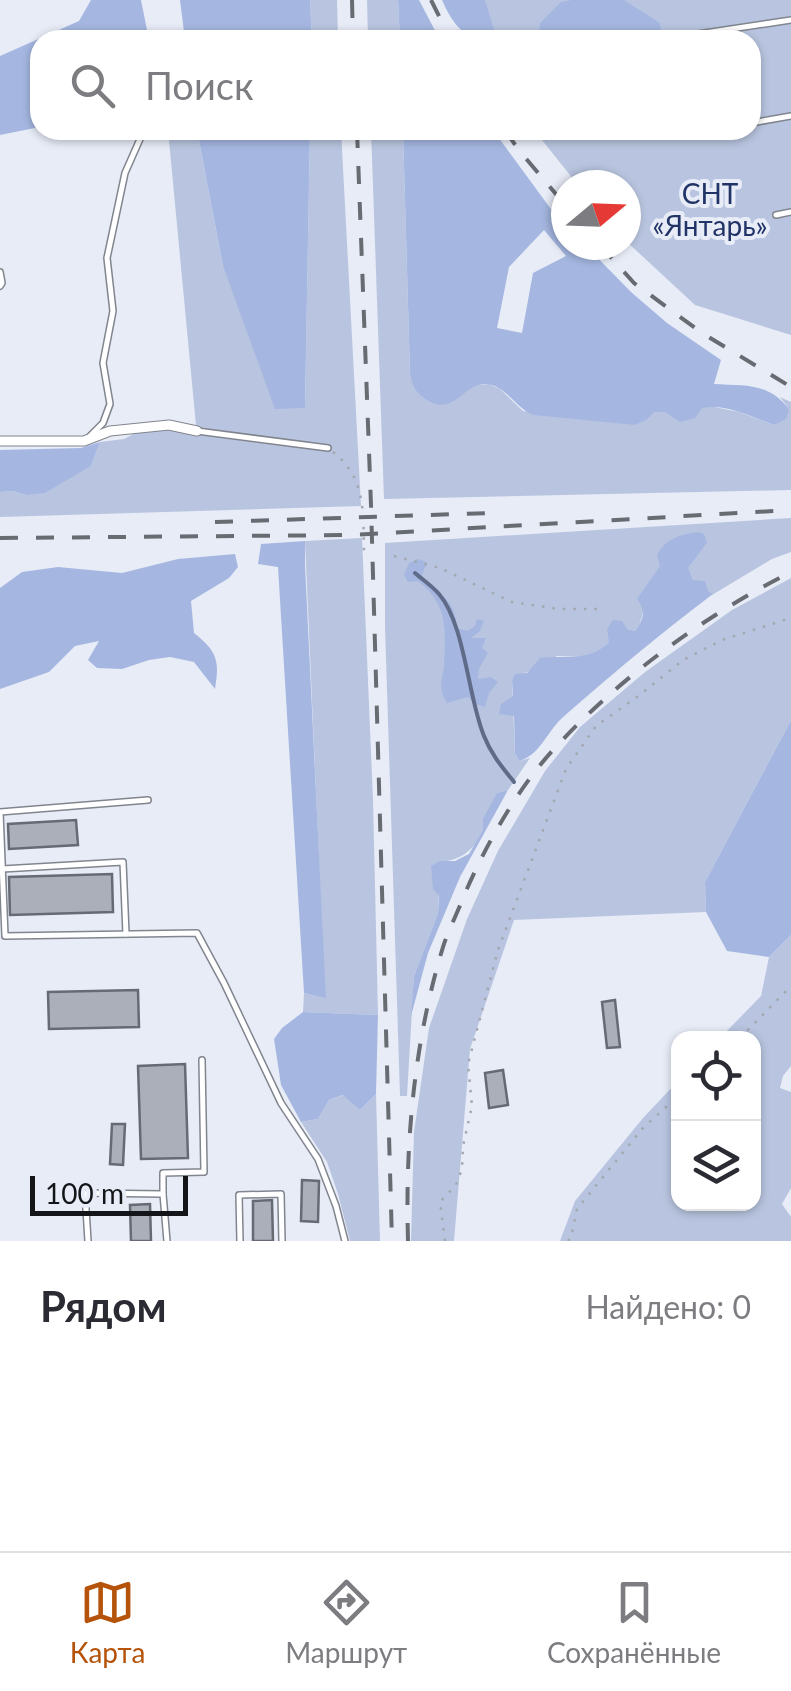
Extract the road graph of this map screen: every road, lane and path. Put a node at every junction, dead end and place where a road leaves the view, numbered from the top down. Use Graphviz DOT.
graph roads {
  1 [pos="791,20"];
  2 [pos="724,30"];
  3 [pos="791,116"];
  4 [pos="761,120"];
  5 [pos="140,140"];
  6 [pos="791,212"];
  7 [pos="776,215"];
  8 [pos="0,272"];
  9 [pos="0,286"];
  10 [pos="197,431"];
  11 [pos="0,441"];
  12 [pos="84,441"];
  13 [pos="328,448"];
  14 [pos="364,555"];
  15 [pos="394,556"];
  16 [pos="602,610"];
  17 [pos="791,618"];
  18 [pos="148,800"];
  19 [pos="2,870"];
  20 [pos="126,934"];
  21 [pos="791,986"];
  22 [pos="747,1031"];
  23 [pos="202,1060"];
  24 [pos="671,1102"];
  25 [pos="163,1194"];
  26 [pos="88,1241"];
  27 [pos="167,1241"];
  28 [pos="240,1241"];
  29 [pos="282,1241"];
  30 [pos="346,1241"];
  31 [pos="445,1241"];
  32 [pos="568,1241"];
  1 -- 2 [label="lane"];
  3 -- 4 [label="lane"];
  5 -- 12 [label="lane"];
  6 -- 7 [label="lane"];
  8 -- 9 [label="lane"];
  10 -- 12 [label="street"];
  10 -- 13 [label="lane"];
  11 -- 12 [label="street"];
  13 -- 14 [label="path"];
  15 -- 16 [label="path"];
  17 -- 31 [label="path"];
  18 -- 19 [label="lane"];
  19 -- 20 [label="lane"];
  19 -- 20 [label="lane"];
  20 -- 30 [label="lane"];
  21 -- 22 [label="path"];
  23 -- 25 [label="lane"];
  24 -- 32 [label="path"];
  25 -- 26 [label="lane"];
  25 -- 27 [label="lane"];
  28 -- 29 [label="lane"];
}
